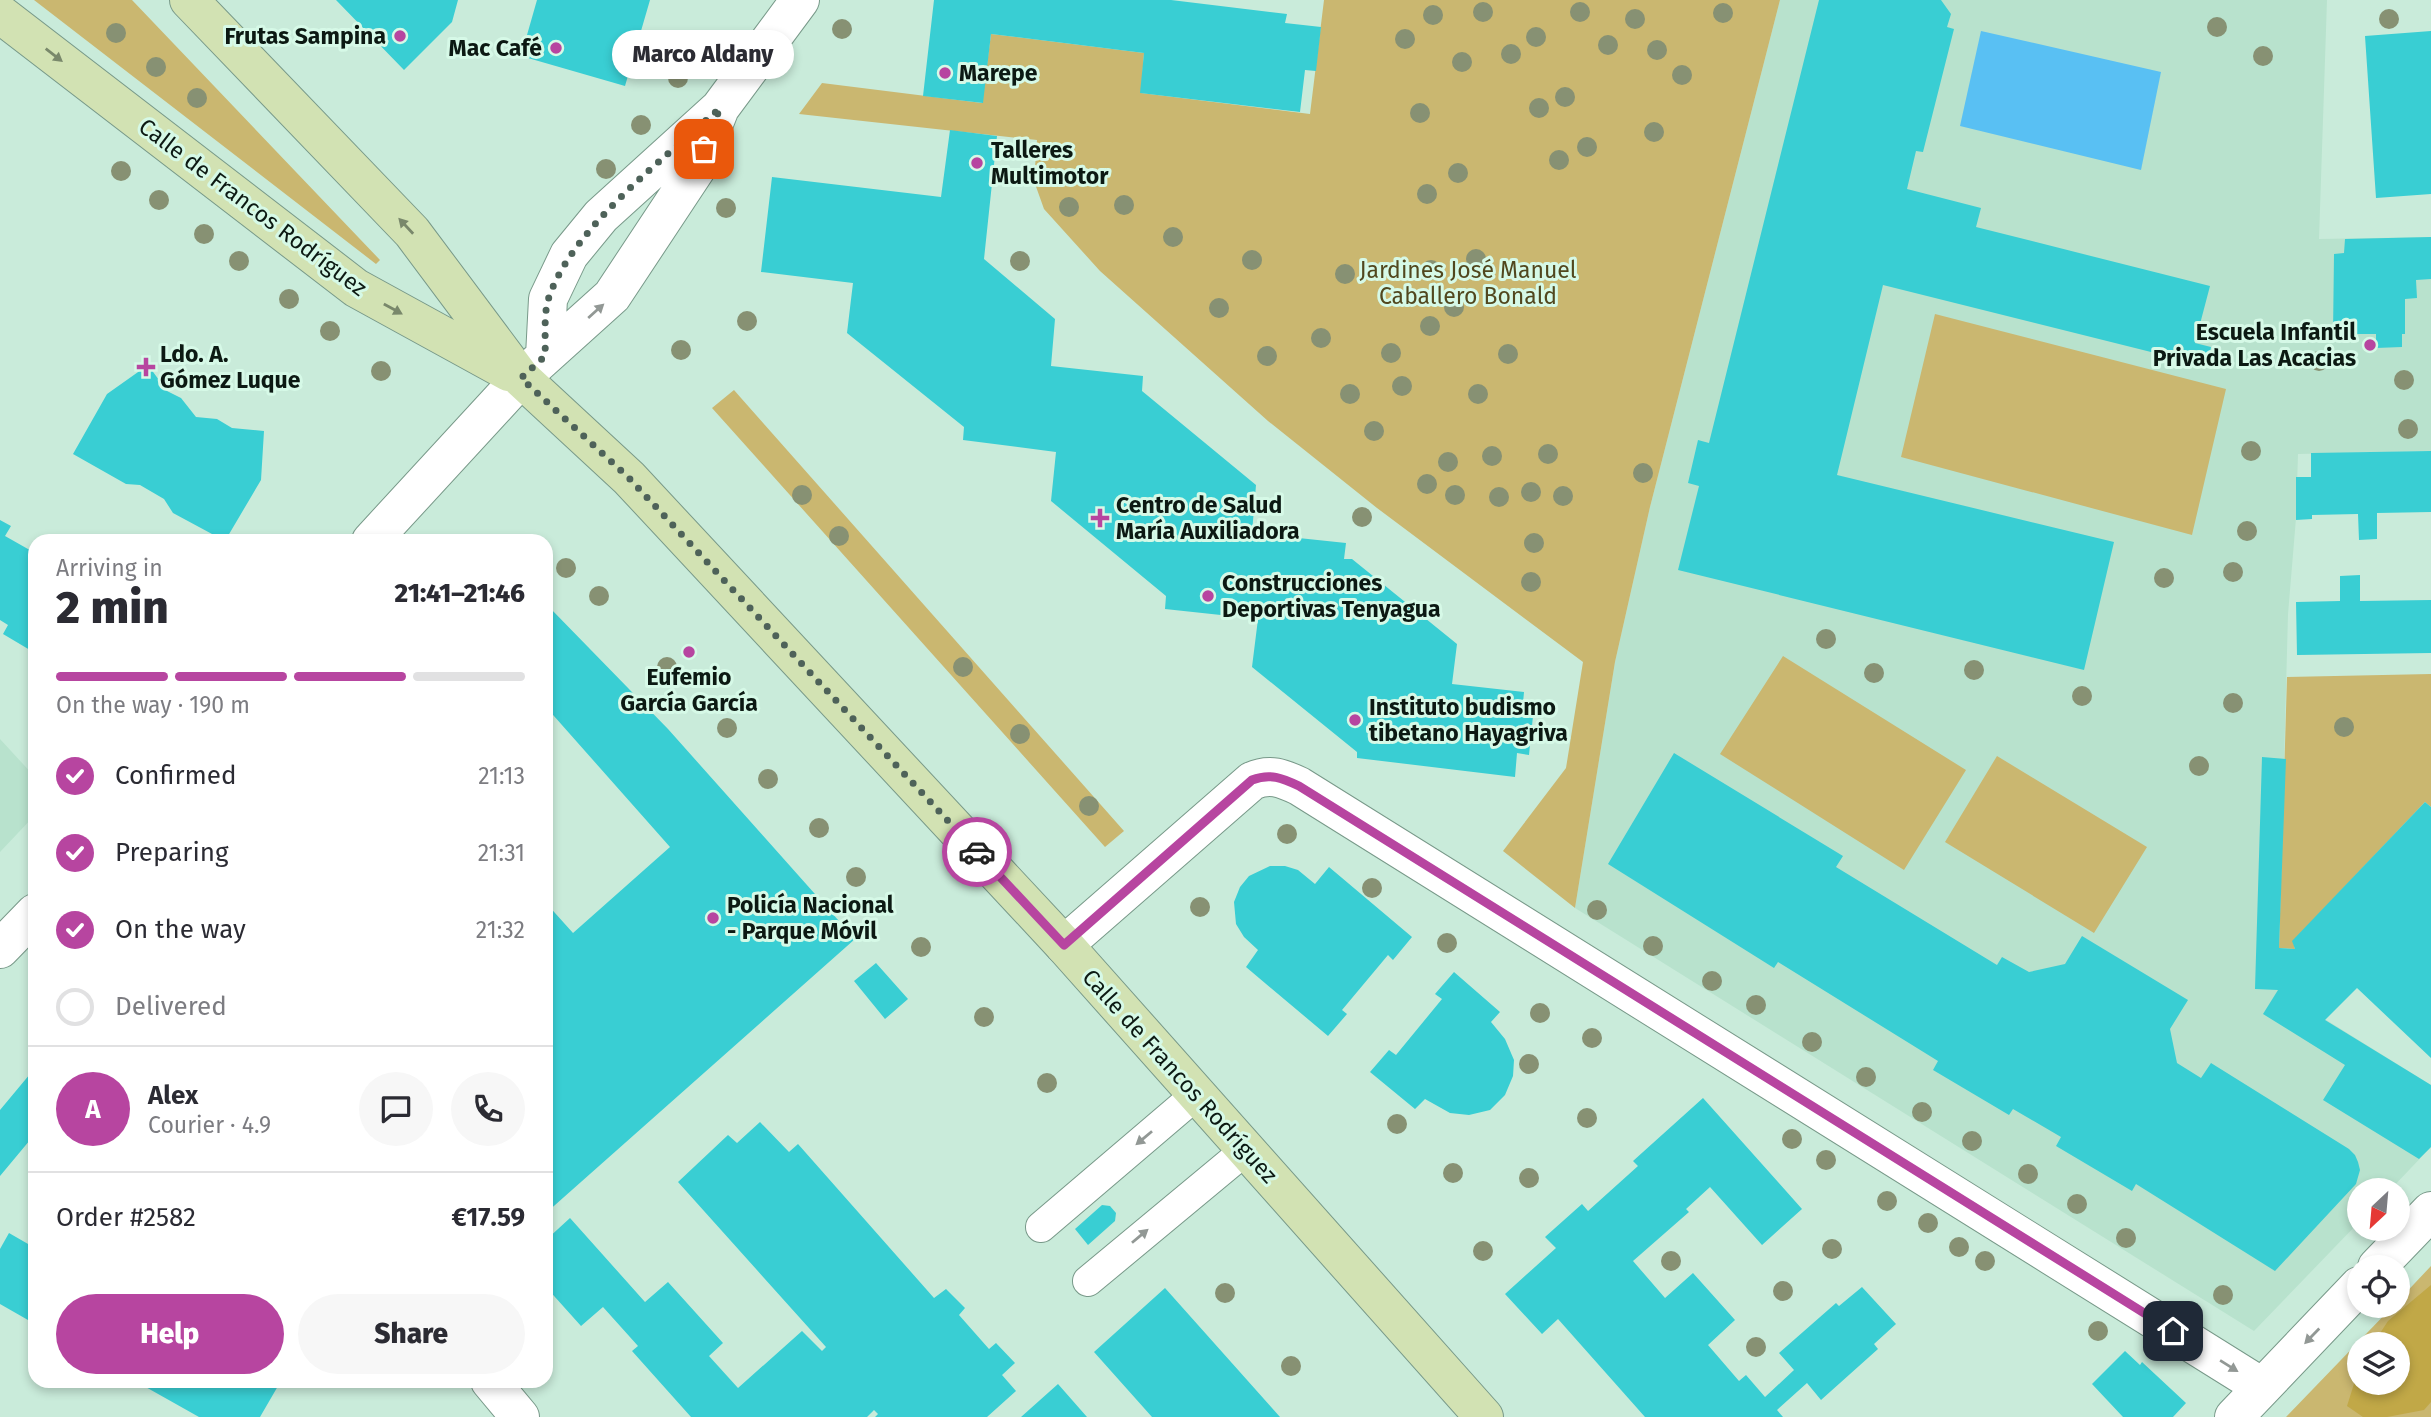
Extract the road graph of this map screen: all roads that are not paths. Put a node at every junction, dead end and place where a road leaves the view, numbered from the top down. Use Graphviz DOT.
graph roads {
  1 [pos="189,0"];
  2 [pos="800,0"];
  3 [pos="0,13"];
  4 [pos="720,108"];
  5 [pos="533,367"];
  6 [pos="378,534"];
  7 [pos="28,920"];
  8 [pos="1064,945"];
  9 [pos="0,949"];
  10 [pos="1197,1094"];
  11 [pos="1247,1149"];
  12 [pos="2431,1210"];
  13 [pos="1041,1227"];
  14 [pos="2388,1255"];
  15 [pos="1088,1280"];
  16 [pos="2347,1298"];
  17 [pos="2262,1387"];
  18 [pos="496,1388"];
  19 [pos="520,1417"];
  20 [pos="1484,1417"];
  21 [pos="2234,1417"];
  5 -- 1 [label="street, Calle de Francos Rodríguez, one-way"];
  2 -- 4 [label="street"];
  3 -- 5 [label="street, Calle de Francos Rodríguez, one-way"];
  5 -- 4 [label="street, one-way"];
  4 -- 5 [label="street"];
  5 -- 6 [label="street"];
  5 -- 8 [label="street, Calle de Francos Rodríguez"];
  7 -- 9 [label="street"];
  8 -- 10 [label="street, Calle de Francos Rodríguez"];
  8 -- 17 [label="street, one-way"];
  10 -- 11 [label="street, Calle de Francos Rodríguez"];
  10 -- 13 [label="lane, one-way"];
  15 -- 11 [label="lane, one-way"];
  11 -- 20 [label="street, Calle de Francos Rodríguez"];
  12 -- 14 [label="street"];
  16 -- 17 [label="street, one-way"];
  17 -- 21 [label="street"];
  18 -- 19 [label="street"];
}
